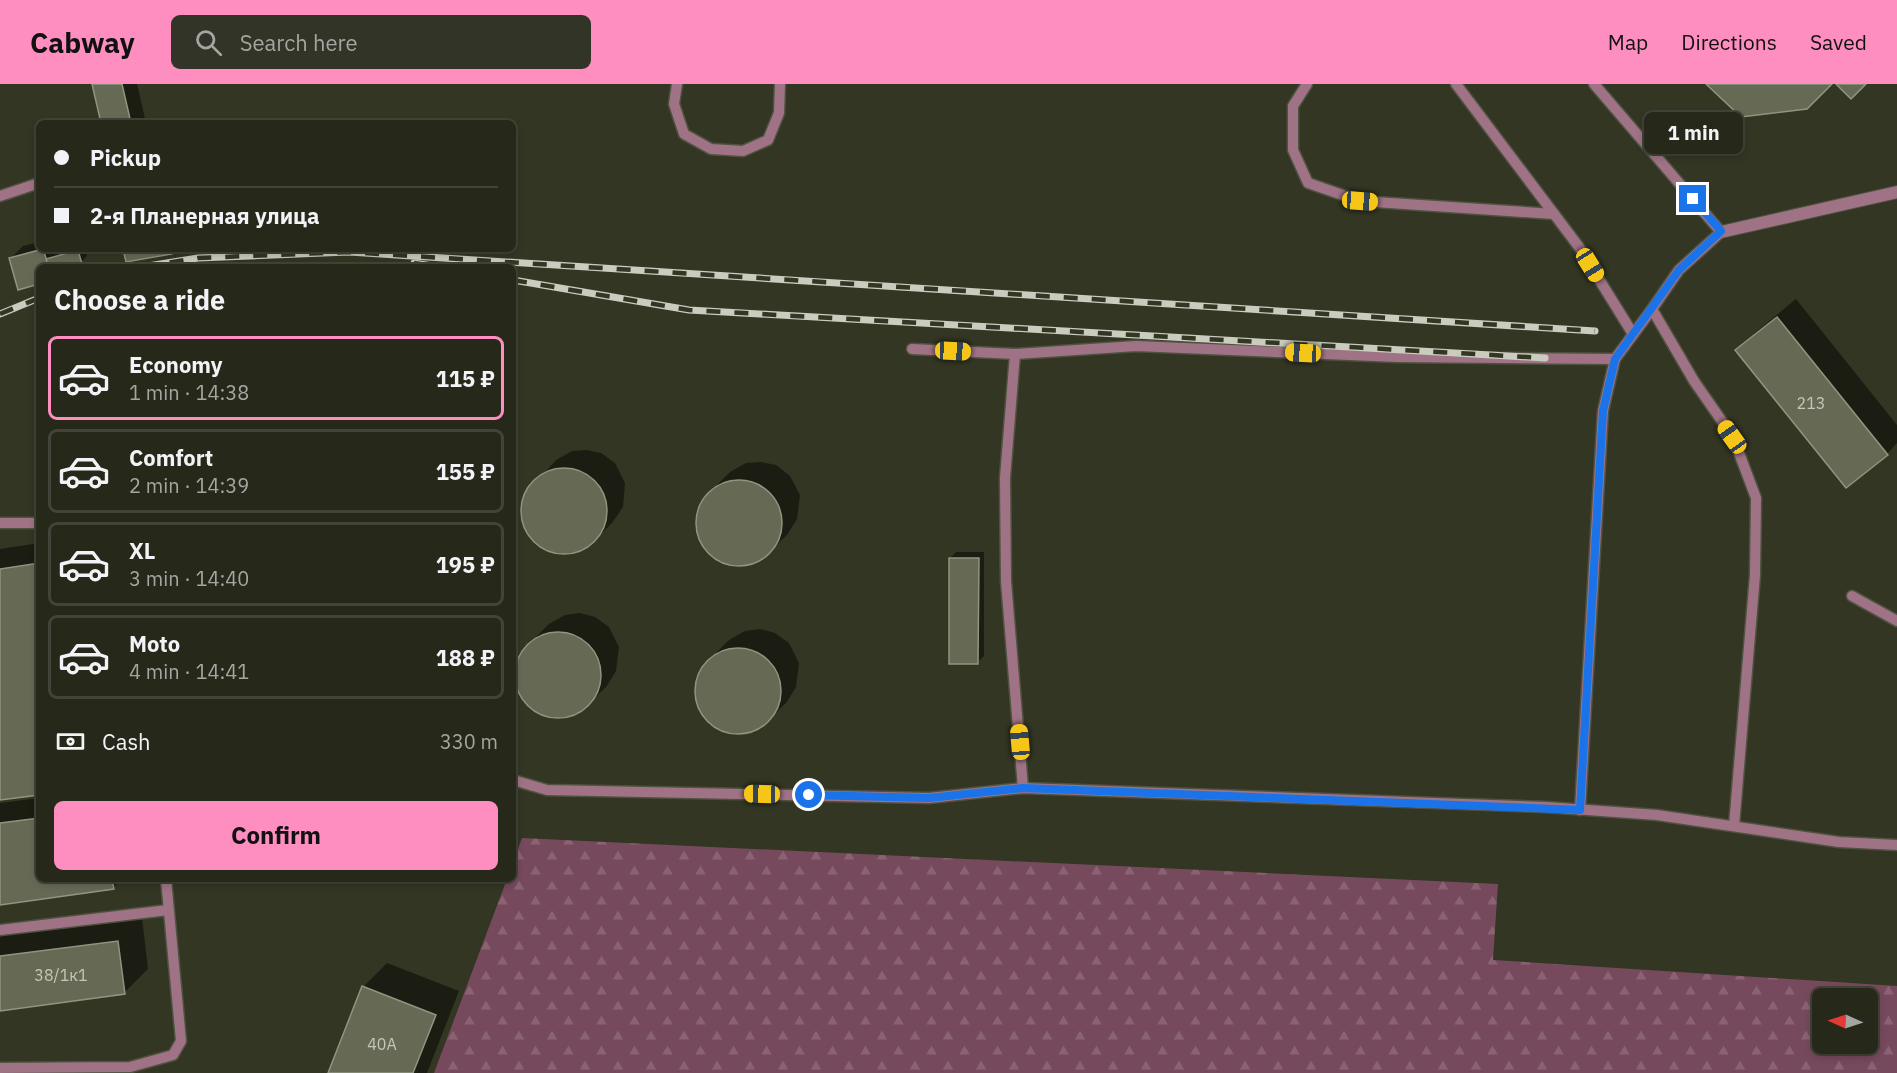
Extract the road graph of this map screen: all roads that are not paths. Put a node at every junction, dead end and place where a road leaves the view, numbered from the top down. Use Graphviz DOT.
graph roads {
  1 [pos="677,84"];
  2 [pos="780,84"];
  3 [pos="1307,84"];
  4 [pos="1456,84"];
  5 [pos="1594,84"];
  6 [pos="36,184"];
  7 [pos="1897,192"];
  8 [pos="0,196"];
  9 [pos="1554,214"];
  10 [pos="1721,231"];
  11 [pos="1652,309"];
  12 [pos="1634,334"];
  13 [pos="912,349"];
  14 [pos="1015,354"];
  15 [pos="1615,359"];
  16 [pos="0,523"];
  17 [pos="36,523"];
  18 [pos="1852,596"];
  19 [pos="1897,621"];
  20 [pos="516,781"];
  21 [pos="1023,788"];
  22 [pos="1580,810"];
  23 [pos="1734,826"];
  24 [pos="1897,845"];
  25 [pos="166,882"];
  26 [pos="168,910"];
  27 [pos="0,930"];
  28 [pos="0,1068"];
  1 -- 2 [label="lane"];
  3 -- 9 [label="lane"];
  4 -- 9 [label="lane"];
  5 -- 10 [label="lane"];
  6 -- 8 [label="lane"];
  7 -- 10 [label="street"];
  9 -- 12 [label="lane"];
  10 -- 11 [label="lane"];
  11 -- 12 [label="lane"];
  11 -- 23 [label="lane"];
  12 -- 15 [label="lane"];
  13 -- 14 [label="lane"];
  14 -- 15 [label="lane"];
  14 -- 21 [label="lane"];
  15 -- 22 [label="lane"];
  16 -- 17 [label="lane"];
  18 -- 19 [label="lane"];
  20 -- 21 [label="lane"];
  21 -- 22 [label="lane"];
  22 -- 23 [label="lane"];
  23 -- 24 [label="lane"];
  25 -- 26 [label="lane"];
  26 -- 27 [label="lane"];
  26 -- 28 [label="lane"];
}
